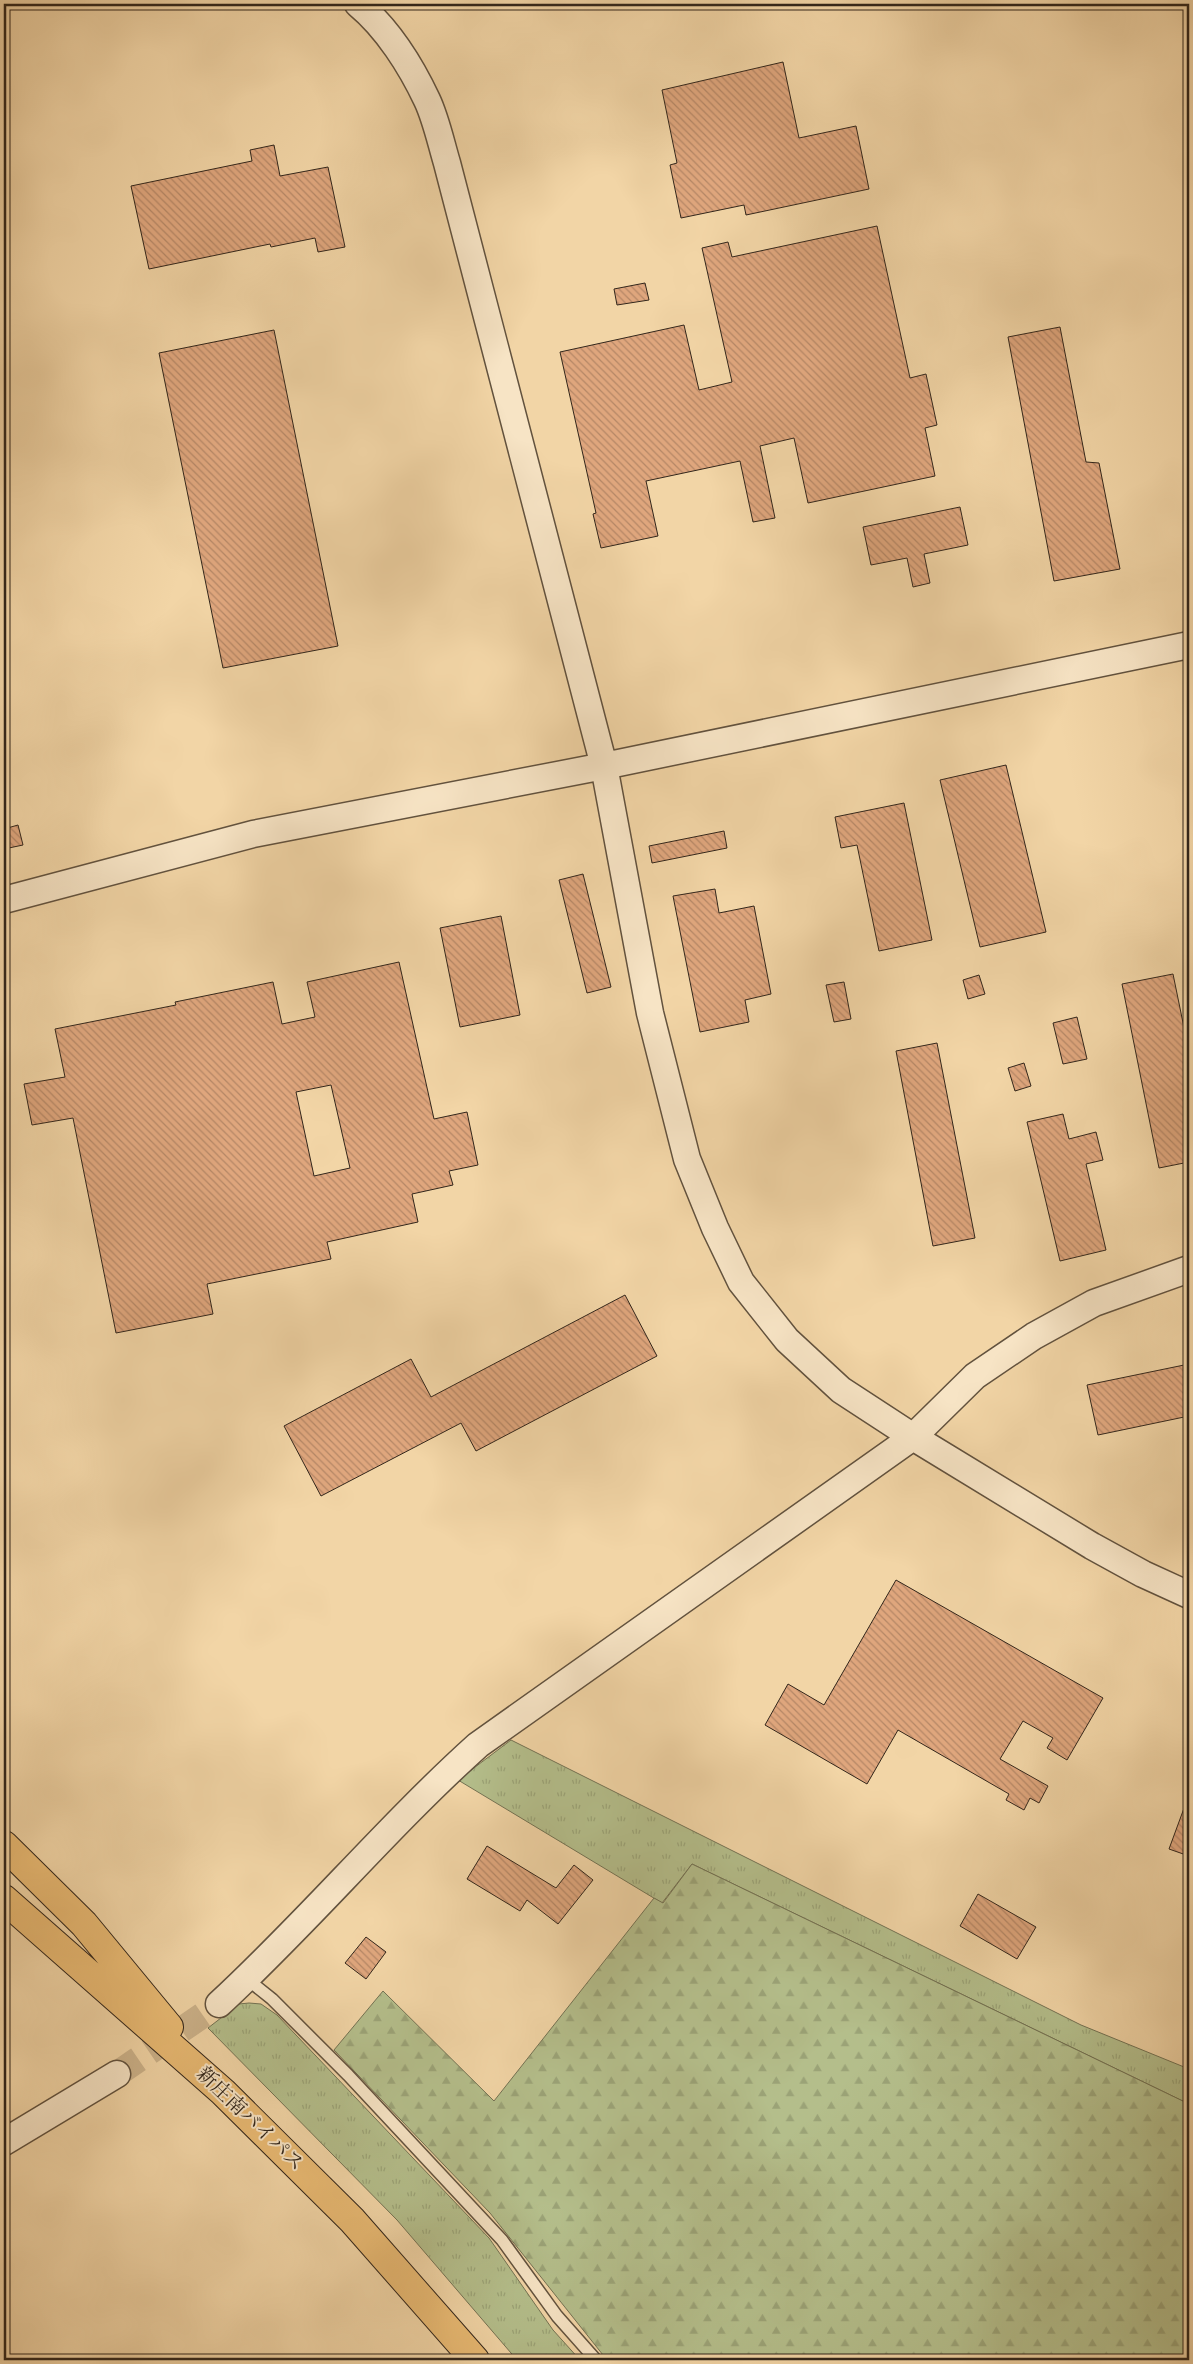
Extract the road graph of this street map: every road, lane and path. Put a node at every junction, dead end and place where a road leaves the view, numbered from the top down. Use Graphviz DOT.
graph roads {
  1 [pos="358,4"];
  2 [pos="1189,645"];
  3 [pos="604,766"];
  4 [pos="4,900"];
  5 [pos="1189,1269"];
  6 [pos="913,1437"];
  7 [pos="1189,1595"];
  8 [pos="4,1845"];
  9 [pos="4,1900"];
  10 [pos="246,1979"];
  11 [pos="219,2004"];
  12 [pos="118,2074"];
  13 [pos="223,2092"];
  14 [pos="4,2142"];
  15 [pos="474,2360"];
  16 [pos="596,2360"];
  1 -- 3 [label="street"];
  2 -- 3 [label="street"];
  3 -- 4 [label="street"];
  3 -- 6 [label="street"];
  5 -- 6 [label="street"];
  6 -- 7 [label="street"];
  6 -- 10 [label="street"];
  8 -- 13 [label="highway"];
  9 -- 13 [label="highway, 新庄南バイパス"];
  10 -- 11 [label="street"];
  10 -- 16 [label="lane"];
  12 -- 14 [label="street"];
  13 -- 15 [label="highway, 新庄南バイパス"];
}
